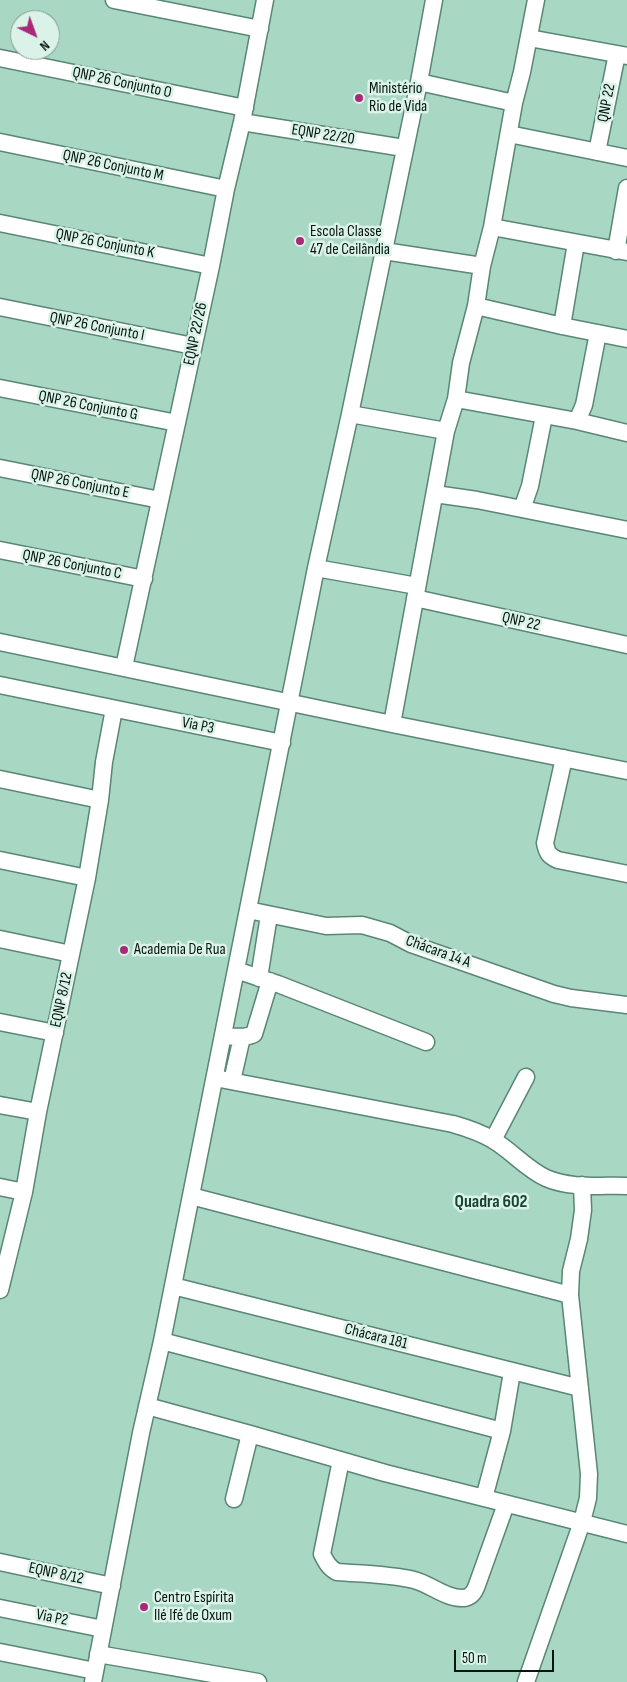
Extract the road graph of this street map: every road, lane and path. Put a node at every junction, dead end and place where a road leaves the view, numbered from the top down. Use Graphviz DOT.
graph roads {
  1 [pos="114,0"];
  2 [pos="265,0"];
  3 [pos="434,0"];
  4 [pos="536,0"];
  5 [pos="260,29"];
  6 [pos="529,38"];
  7 [pos="622,55"];
  8 [pos="0,58"];
  9 [pos="419,82"];
  10 [pos="514,103"];
  11 [pos="244,115"];
  12 [pos="510,134"];
  13 [pos="0,142"];
  14 [pos="404,148"];
  15 [pos="597,152"];
  16 [pos="627,158"];
  17 [pos="627,188"];
  18 [pos="226,189"];
  19 [pos="0,223"];
  20 [pos="492,227"];
  21 [pos="576,243"];
  22 [pos="384,250"];
  23 [pos="621,252"];
  24 [pos="211,266"];
  25 [pos="482,266"];
  26 [pos="476,306"];
  27 [pos="0,307"];
  28 [pos="562,326"];
  29 [pos="598,334"];
  30 [pos="627,339"];
  31 [pos="193,346"];
  32 [pos="0,388"];
  33 [pos="456,399"];
  34 [pos="350,414"];
  35 [pos="544,416"];
  36 [pos="577,422"];
  37 [pos="177,424"];
  38 [pos="446,431"];
  39 [pos="627,434"];
  40 [pos="0,468"];
  41 [pos="436,494"];
  42 [pos="160,500"];
  43 [pos="522,509"];
  44 [pos="627,530"];
  45 [pos="0,550"];
  46 [pos="316,568"];
  47 [pos="144,579"];
  48 [pos="416,592"];
  49 [pos="0,642"];
  50 [pos="627,645"];
  51 [pos="124,667"];
  52 [pos="0,685"];
  53 [pos="290,702"];
  54 [pos="114,709"];
  55 [pos="392,724"];
  56 [pos="282,743"];
  57 [pos="564,758"];
  58 [pos="627,771"];
  59 [pos="0,779"];
  60 [pos="100,800"];
  61 [pos="0,860"];
  62 [pos="627,874"];
  63 [pos="87,878"];
  64 [pos="248,910"];
  65 [pos="269,915"];
  66 [pos="0,940"];
  67 [pos="71,954"];
  68 [pos="236,970"];
  69 [pos="264,979"];
  70 [pos="627,1005"];
  71 [pos="0,1022"];
  72 [pos="55,1033"];
  73 [pos="223,1036"];
  74 [pos="242,1037"];
  75 [pos="426,1042"];
  76 [pos="526,1077"];
  77 [pos="215,1078"];
  78 [pos="232,1081"];
  79 [pos="0,1104"];
  80 [pos="38,1112"];
  81 [pos="493,1140"];
  82 [pos="582,1185"];
  83 [pos="627,1186"];
  84 [pos="0,1187"];
  85 [pos="24,1192"];
  86 [pos="191,1196"];
  87 [pos="2,1268"];
  88 [pos="173,1286"];
  89 [pos="0,1290"];
  90 [pos="570,1295"];
  91 [pos="162,1341"];
  92 [pos="512,1372"];
  93 [pos="580,1388"];
  94 [pos="147,1406"];
  95 [pos="502,1431"];
  96 [pos="250,1434"];
  97 [pos="341,1460"];
  98 [pos="484,1498"];
  99 [pos="234,1499"];
  100 [pos="506,1504"];
  101 [pos="582,1522"];
  102 [pos="627,1534"];
  103 [pos="0,1562"];
  104 [pos="112,1586"];
  105 [pos="0,1608"];
  106 [pos="103,1629"];
  107 [pos="0,1652"];
  108 [pos="98,1654"];
  109 [pos="94,1676"];
  110 [pos="258,1682"];
  111 [pos="526,1682"];
  1 -- 5 [label="street"];
  2 -- 5 [label="street, EQNP 22/26"];
  3 -- 9 [label="street"];
  4 -- 6 [label="street"];
  5 -- 11 [label="street, EQNP 22/26"];
  6 -- 7 [label="street, QNP 22"];
  6 -- 10 [label="street"];
  7 -- 15 [label="street, QNP 22"];
  8 -- 11 [label="street, QNP 26 Conjunto O"];
  9 -- 10 [label="street"];
  9 -- 14 [label="street"];
  10 -- 12 [label="street"];
  11 -- 14 [label="street, EQNP 22/20"];
  11 -- 18 [label="street, EQNP 22/26"];
  12 -- 15 [label="street"];
  12 -- 20 [label="street"];
  13 -- 18 [label="street, QNP 26 Conjunto M"];
  14 -- 22 [label="street"];
  15 -- 16 [label="street"];
  17 -- 23 [label="street"];
  18 -- 24 [label="street, EQNP 22/26"];
  19 -- 24 [label="street, QNP 26 Conjunto K"];
  20 -- 21 [label="street"];
  20 -- 25 [label="street"];
  21 -- 23 [label="street"];
  21 -- 28 [label="street"];
  22 -- 25 [label="street"];
  22 -- 34 [label="street"];
  24 -- 31 [label="street, EQNP 22/26"];
  25 -- 26 [label="street"];
  26 -- 28 [label="street"];
  26 -- 33 [label="street"];
  27 -- 31 [label="street, QNP 26 Conjunto I"];
  28 -- 29 [label="street"];
  29 -- 30 [label="street"];
  29 -- 36 [label="street"];
  31 -- 37 [label="street, EQNP 22/26"];
  32 -- 37 [label="street, QNP 26 Conjunto G"];
  33 -- 35 [label="street"];
  33 -- 38 [label="street"];
  34 -- 38 [label="street"];
  34 -- 46 [label="street"];
  35 -- 36 [label="street"];
  35 -- 43 [label="street"];
  36 -- 39 [label="street"];
  37 -- 42 [label="street, EQNP 22/26"];
  38 -- 41 [label="street"];
  40 -- 42 [label="street, QNP 26 Conjunto E"];
  41 -- 43 [label="street"];
  41 -- 48 [label="street"];
  42 -- 47 [label="street, EQNP 22/26"];
  43 -- 44 [label="street"];
  45 -- 47 [label="street, QNP 26 Conjunto C"];
  46 -- 48 [label="street, QNP 22"];
  46 -- 53 [label="street"];
  47 -- 51 [label="street, EQNP 22/26"];
  48 -- 50 [label="street, QNP 22"];
  48 -- 55 [label="street"];
  49 -- 51 [label="street"];
  51 -- 53 [label="street"];
  52 -- 54 [label="street, Via P3"];
  53 -- 55 [label="street"];
  53 -- 56 [label="street"];
  54 -- 56 [label="street, Via P3"];
  54 -- 60 [label="street, EQNP 8/12"];
  55 -- 57 [label="street"];
  56 -- 64 [label="street"];
  57 -- 58 [label="street"];
  57 -- 62 [label="street"];
  59 -- 60 [label="street"];
  60 -- 63 [label="street, EQNP 8/12"];
  61 -- 63 [label="street"];
  63 -- 67 [label="street, EQNP 8/12"];
  64 -- 65 [label="street, Chácara 14 A"];
  64 -- 68 [label="street"];
  65 -- 69 [label="street"];
  65 -- 70 [label="street, Chácara 14 A"];
  66 -- 67 [label="street"];
  67 -- 72 [label="street, EQNP 8/12"];
  68 -- 69 [label="street"];
  68 -- 73 [label="street"];
  69 -- 74 [label="street"];
  69 -- 75 [label="street"];
  71 -- 72 [label="street"];
  72 -- 80 [label="street, EQNP 8/12"];
  73 -- 74 [label="street"];
  73 -- 77 [label="street"];
  74 -- 78 [label="street"];
  76 -- 81 [label="street"];
  77 -- 78 [label="street"];
  77 -- 86 [label="street"];
  78 -- 81 [label="street"];
  79 -- 80 [label="street"];
  80 -- 85 [label="street, EQNP 8/12"];
  81 -- 82 [label="street"];
  82 -- 83 [label="street"];
  82 -- 90 [label="street"];
  84 -- 85 [label="street"];
  85 -- 87 [label="street, EQNP 8/12"];
  86 -- 88 [label="street"];
  86 -- 90 [label="street"];
  87 -- 89 [label="street, EQNP 8/12"];
  88 -- 91 [label="street"];
  88 -- 92 [label="street, Chácara 181"];
  90 -- 93 [label="street"];
  91 -- 94 [label="street"];
  91 -- 95 [label="street"];
  92 -- 93 [label="street, Chácara 181"];
  92 -- 95 [label="street"];
  93 -- 101 [label="street"];
  94 -- 96 [label="street"];
  94 -- 104 [label="street"];
  95 -- 98 [label="street"];
  96 -- 97 [label="street"];
  96 -- 99 [label="street"];
  97 -- 98 [label="street"];
  97 -- 100 [label="street"];
  98 -- 100 [label="street"];
  100 -- 101 [label="street"];
  101 -- 102 [label="street"];
  101 -- 111 [label="street"];
  103 -- 104 [label="street, EQNP 8/12"];
  104 -- 106 [label="street"];
  105 -- 106 [label="street, Via P2"];
  106 -- 108 [label="street"];
  107 -- 109 [label="street"];
  108 -- 109 [label="street"];
  108 -- 110 [label="street"];
}
